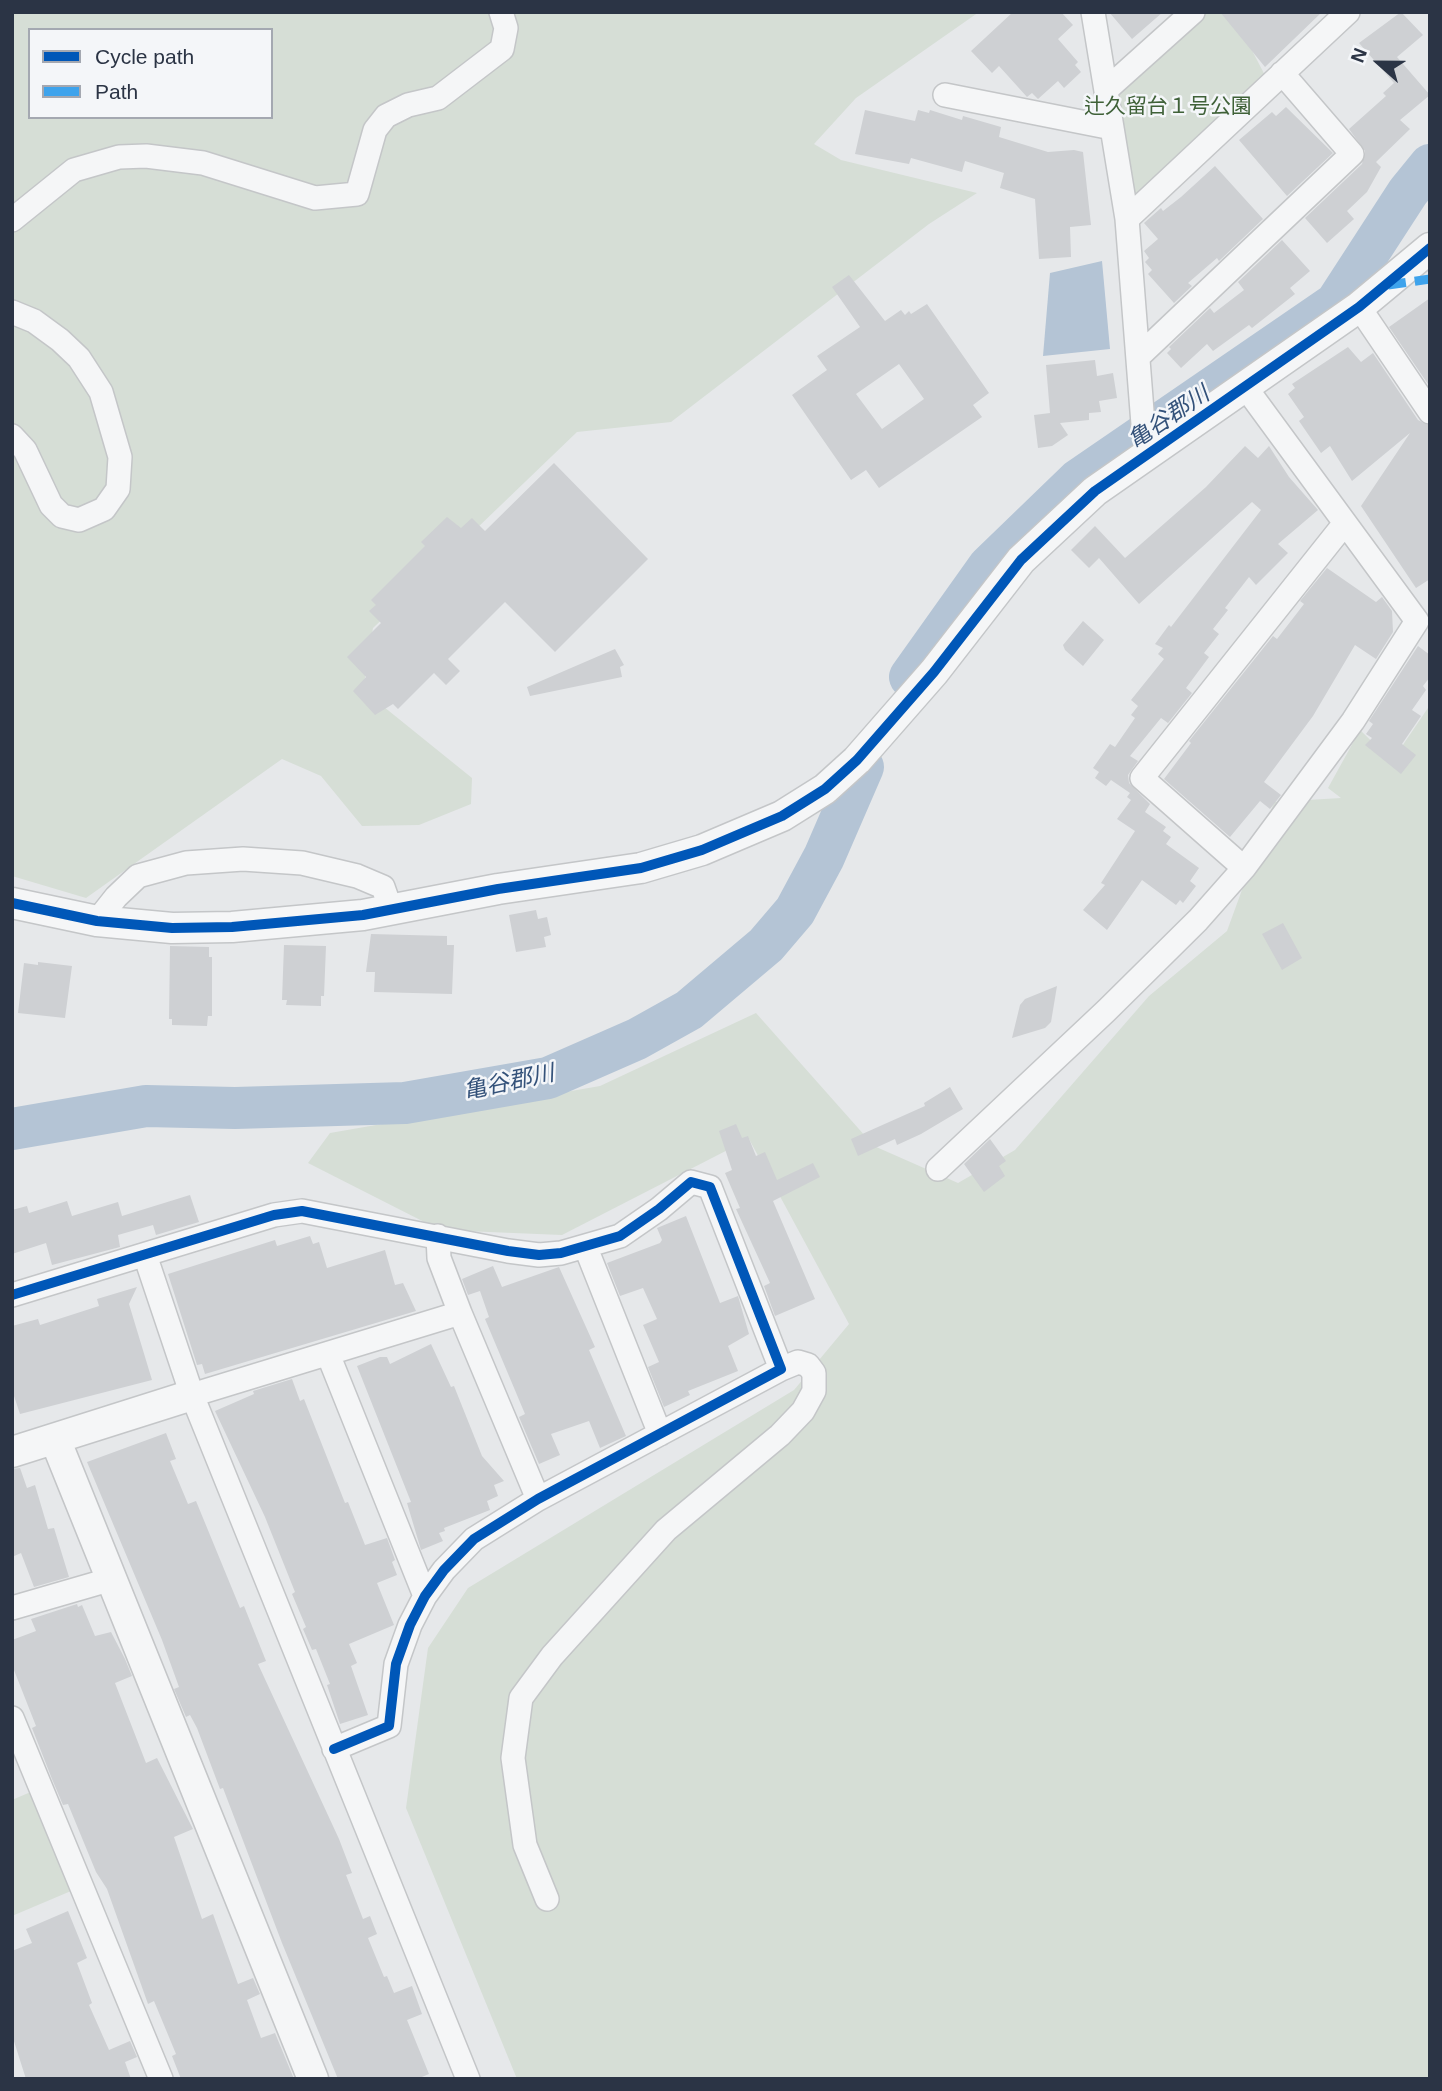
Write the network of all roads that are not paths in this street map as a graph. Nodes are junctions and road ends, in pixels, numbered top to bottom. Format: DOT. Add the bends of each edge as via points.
graph roads {
  1 [pos="501,12"];
  2 [pos="1093,12"];
  3 [pos="1193,12"];
  4 [pos="1348,12"];
  5 [pos="1282,74"];
  6 [pos="1106,90"];
  7 [pos="945,96"];
  8 [pos="1112,128"];
  9 [pos="1127,219"];
  10 [pos="12,220"];
  11 [pos="1430,248"];
  12 [pos="1359,307"];
  13 [pos="12,312"];
  14 [pos="1138,357"];
  15 [pos="1246,388"];
  16 [pos="1430,412"];
  17 [pos="1143,424"];
  18 [pos="12,436"];
  19 [pos="1146,453"];
  20 [pos="1345,523"];
  21 [pos="1423,627"];
  22 [pos="1244,868"];
  23 [pos="12,903"];
  24 [pos="391,910"];
  25 [pos="97,921"];
  26 [pos="938,1169"];
  27 [pos="438,1236"];
  28 [pos="586,1248"];
  29 [pos="145,1255"];
  30 [pos="12,1295"];
  31 [pos="460,1313"];
  32 [pos="328,1354"];
  33 [pos="780,1369"];
  34 [pos="192,1395"];
  35 [pos="660,1434"];
  36 [pos="55,1439"];
  37 [pos="12,1452"];
  38 [pos="538,1499"];
  39 [pos="112,1579"];
  40 [pos="425,1596"];
  41 [pos="12,1608"];
  42 [pos="12,1718"];
  43 [pos="334,1749"];
  44 [pos="547,1899"];
  45 [pos="161,2079"];
  46 [pos="313,2079"];
  47 [pos="468,2079"];
  1 -- 10 [label="street" via="506,27 502,49 438,98 386,116 375,130 357,194 315,198 203,163 119,157 74,170"];
  2 -- 6 [label="street"];
  3 -- 6 [label="street"];
  4 -- 5 [label="street"];
  5 -- 9 [label="street"];
  5 -- 14 [label="street" via="1352,154"];
  6 -- 8 [label="street"];
  7 -- 8 [label="street"];
  8 -- 9 [label="street"];
  9 -- 14 [label="street"];
  11 -- 12 [label="street"];
  12 -- 15 [label="street"];
  12 -- 16 [label="street"];
  13 -- 18 [label="street" via="60,340 79,358 101,392 120,457 118,489 104,509 79,520 62,516 51,505 25,450"];
  14 -- 17 [label="street"];
  15 -- 19 [label="street"];
  15 -- 20 [label="street"];
  17 -- 19 [label="street"];
  19 -- 24 [label="street" via="1095,491 1021,561 934,673 857,760 825,789 782,816 702,850 641,868"];
  20 -- 21 [label="street"];
  20 -- 22 [label="street" via="1142,778"];
  21 -- 22 [label="street"];
  22 -- 26 [label="street" via="1106,1011"];
  23 -- 25 [label="street"];
  24 -- 25 [label="street" via="232,928"];
  24 -- 25 [label="street" via="383,887 357,876 302,863 243,859 186,863 138,876"];
  27 -- 28 [label="street" via="539,1255"];
  27 -- 29 [label="street" via="302,1211 274,1215"];
  27 -- 31 [label="street" via="439,1258"];
  28 -- 33 [label="street" via="638,1225 691,1182 710,1186"];
  28 -- 35 [label="street"];
  29 -- 30 [label="street"];
  29 -- 34 [label="street"];
  31 -- 32 [label="street"];
  31 -- 38 [label="street"];
  32 -- 34 [label="street"];
  32 -- 40 [label="street"];
  33 -- 35 [label="street"];
  33 -- 44 [label="street" via="799,1362 814,1373 814,1391 803,1411 666,1530 552,1656 521,1698 513,1758 525,1845"];
  34 -- 36 [label="street"];
  34 -- 43 [label="street"];
  35 -- 38 [label="street"];
  36 -- 37 [label="street"];
  36 -- 39 [label="street"];
  38 -- 40 [label="street" via="474,1539"];
  39 -- 41 [label="street"];
  39 -- 46 [label="street"];
  40 -- 43 [label="street" via="396,1664 389,1726"];
  42 -- 45 [label="street"];
  43 -- 47 [label="street"];
}
